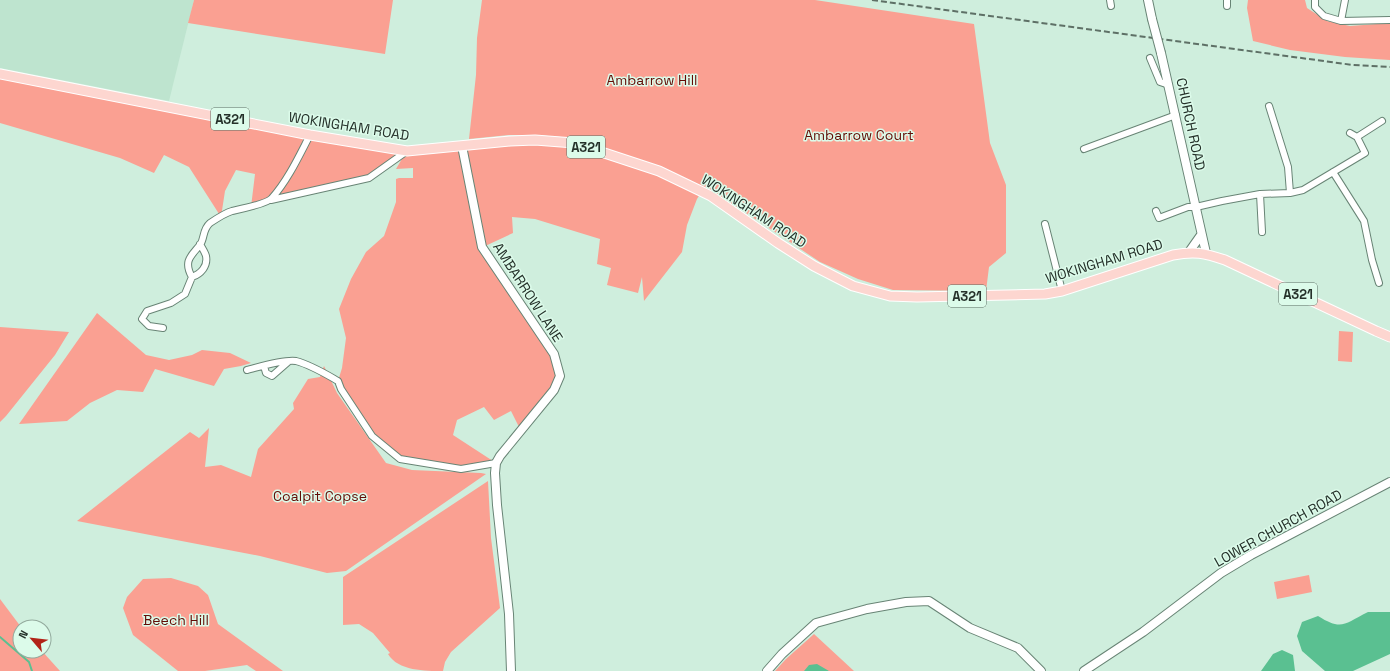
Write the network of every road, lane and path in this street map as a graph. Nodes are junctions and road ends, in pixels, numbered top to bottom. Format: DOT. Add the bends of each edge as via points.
graph roads {
  1 [pos="1148,0"];
  2 [pos="1315,0"];
  3 [pos="1345,0"];
  4 [pos="1390,20"];
  5 [pos="1341,21"];
  6 [pos="1150,58"];
  7 [pos="0,74"];
  8 [pos="1169,85"];
  9 [pos="1269,106"];
  10 [pos="1176,115"];
  11 [pos="1382,122"];
  12 [pos="1350,133"];
  13 [pos="310,135"];
  14 [pos="1357,137"];
  15 [pos="462,146"];
  16 [pos="1084,149"];
  17 [pos="407,151"];
  18 [pos="1333,172"];
  19 [pos="1260,194"];
  20 [pos="1290,194"];
  21 [pos="271,200"];
  22 [pos="1196,207"];
  23 [pos="1156,211"];
  24 [pos="1045,224"];
  25 [pos="1262,232"];
  26 [pos="1201,235"];
  27 [pos="200,244"];
  28 [pos="1189,252"];
  29 [pos="1206,253"];
  30 [pos="192,277"];
  31 [pos="1379,283"];
  32 [pos="1062,291"];
  33 [pos="163,328"];
  34 [pos="1390,337"];
  35 [pos="288,362"];
  36 [pos="264,366"];
  37 [pos="247,370"];
  38 [pos="496,463"];
  39 [pos="1390,482"];
  40 [pos="511,671"];
  41 [pos="767,671"];
  42 [pos="1040,671"];
  43 [pos="1084,671"];
  1 -- 8 [label="street, CHURCH ROAD, bridge"];
  2 -- 5 [label="street" via="1315,7 1324,16"];
  3 -- 5 [label="street"];
  4 -- 5 [label="street"];
  6 -- 8 [label="street" via="1160,82"];
  7 -- 13 [label="main road, WOKINGHAM ROAD / A321"];
  8 -- 10 [label="street, CHURCH ROAD"];
  9 -- 20 [label="street" via="1288,167"];
  10 -- 16 [label="street"];
  10 -- 22 [label="street, CHURCH ROAD"];
  11 -- 14 [label="street"];
  12 -- 14 [label="street"];
  13 -- 17 [label="main road, WOKINGHAM ROAD / A321"];
  13 -- 21 [label="street"];
  14 -- 18 [label="street" via="1365,153"];
  15 -- 17 [label="main road, WOKINGHAM ROAD / A321"];
  15 -- 32 [label="main road, WOKINGHAM ROAD / A321" via="535,140 574,143 659,171 711,196 814,266 853,286 890,296 1016,296"];
  15 -- 38 [label="street, AMBARROW LANE" via="482,248 554,354 560,376 554,390"];
  17 -- 21 [label="street" via="370,178"];
  18 -- 20 [label="street" via="1303,190"];
  18 -- 31 [label="street" via="1364,221"];
  19 -- 20 [label="street"];
  19 -- 22 [label="street"];
  19 -- 25 [label="street"];
  21 -- 27 [label="street" via="230,212 211,223 205,230"];
  22 -- 23 [label="street" via="1188,207 1159,218"];
  22 -- 26 [label="street, CHURCH ROAD"];
  24 -- 32 [label="street"];
  26 -- 28 [label="street"];
  26 -- 29 [label="street, CHURCH ROAD"];
  27 -- 30 [label="street" via="188,261"];
  27 -- 30 [label="street" via="207,257 204,269"];
  28 -- 29 [label="main road, WOKINGHAM ROAD / A321"];
  28 -- 32 [label="main road, WOKINGHAM ROAD / A321"];
  29 -- 34 [label="main road, A321"];
  30 -- 33 [label="street" via="185,294 171,303 147,310 142,319 149,326"];
  35 -- 36 [label="street"];
  35 -- 36 [label="street" via="272,376 266,372"];
  35 -- 38 [label="street" via="294,361 316,369 338,381 340,389 372,436 400,459 461,469"];
  36 -- 37 [label="street"];
  38 -- 40 [label="street" via="498,520 509,614"];
  39 -- 43 [label="street, LOWER CHURCH ROAD" via="1221,573 1143,632"];
  41 -- 42 [label="street" via="816,623 868,609 929,601 970,628 1018,648"];
}
